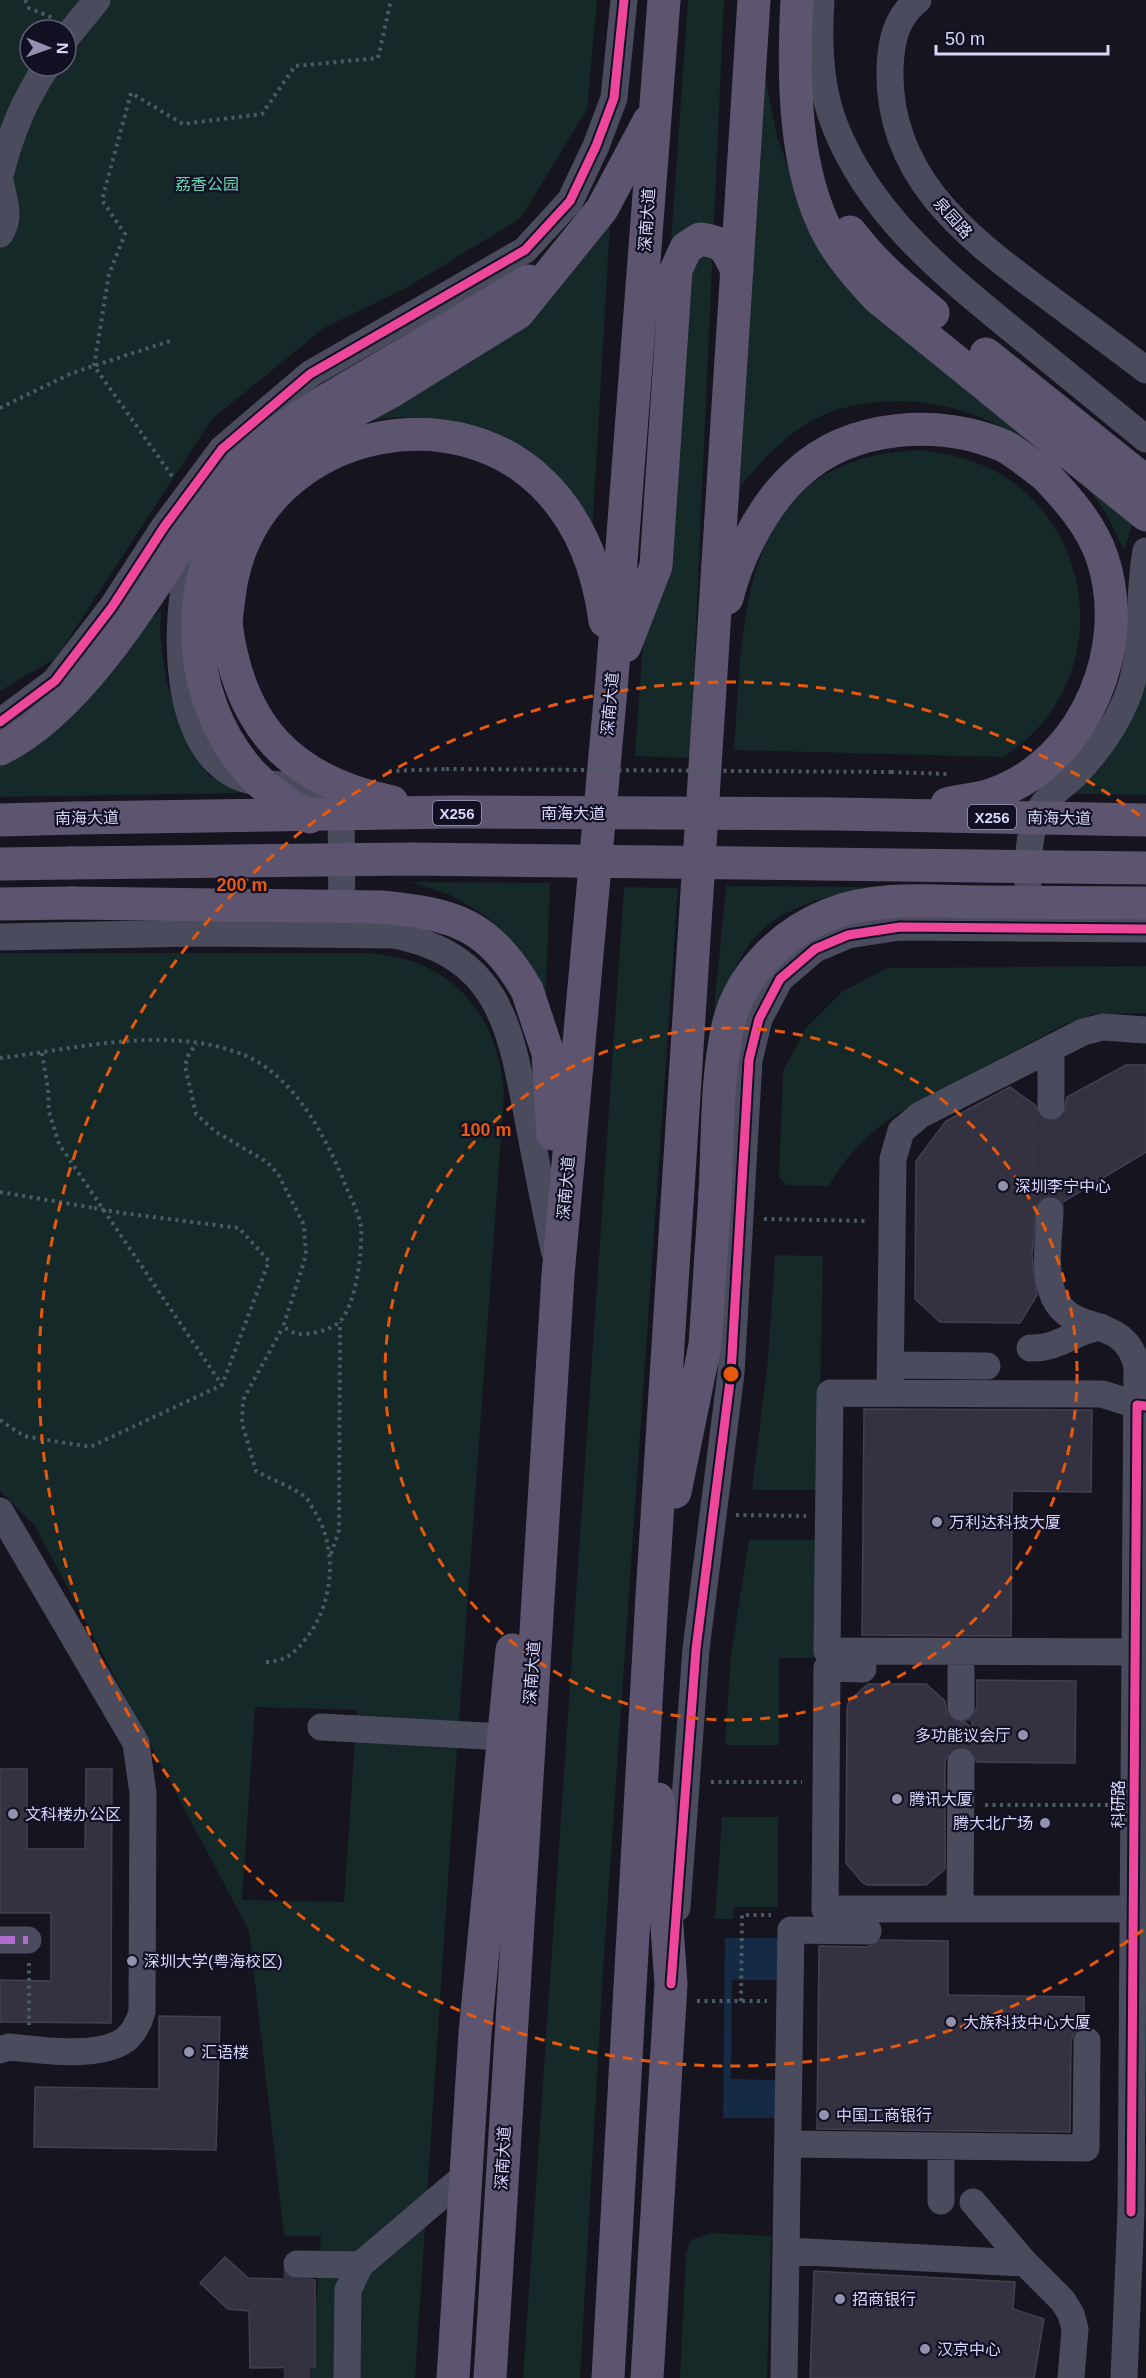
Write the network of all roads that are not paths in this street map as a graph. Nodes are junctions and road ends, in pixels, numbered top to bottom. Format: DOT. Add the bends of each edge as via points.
graph roads {
  1 [pos="97,0"];
  2 [pos="624,0"];
  3 [pos="664,0"];
  4 [pos="754,0"];
  5 [pos="797,0"];
  6 [pos="821,0"];
  7 [pos="918,0"];
  8 [pos="78,23"];
  9 [pos="39,78"];
  10 [pos="656,108"];
  11 [pos="798,123"];
  12 [pos="0,178"];
  13 [pos="0,234"];
  14 [pos="561,262"];
  15 [pos="737,271"];
  16 [pos="1146,370"];
  17 [pos="1146,439"];
  18 [pos="1146,482"];
  19 [pos="1146,515"];
  20 [pos="164,527"];
  21 [pos="1146,551"];
  22 [pos="714,646"];
  23 [pos="612,678"];
  24 [pos="0,722"];
  25 [pos="0,749"];
  26 [pos="453,813"];
  27 [pos="838,814"];
  28 [pos="0,820"];
  29 [pos="1146,820"];
  30 [pos="411,859"];
  31 [pos="0,864"];
  32 [pos="1005,864"];
  33 [pos="1146,868"];
  34 [pos="1146,903"];
  35 [pos="0,904"];
  36 [pos="1028,927"];
  37 [pos="1146,929"];
  38 [pos="342,934"];
  39 [pos="0,937"];
  40 [pos="1146,1030"];
  41 [pos="1051,1048"];
  42 [pos="1051,1106"];
  43 [pos="1050,1210"];
  44 [pos="558,1275"];
  45 [pos="1101,1327"];
  46 [pos="1030,1348"];
  47 [pos="891,1365"];
  48 [pos="987,1366"];
  49 [pos="890,1393"];
  50 [pos="1141,1405"];
  51 [pos="545,1463"];
  52 [pos="4,1528"];
  53 [pos="652,1596"];
  54 [pos="1134,1661"];
  55 [pos="648,1663"];
  56 [pos="961,1669"];
  57 [pos="961,1707"];
  58 [pos="321,1727"];
  59 [pos="503,1737"];
  60 [pos="1140,1747"];
  61 [pos="961,1762"];
  62 [pos="1132,1799"];
  63 [pos="519,1889"];
  64 [pos="960,1908"];
  65 [pos="1132,1909"];
  66 [pos="868,1931"];
  67 [pos="0,1940"];
  68 [pos="28,1940"];
  69 [pos="684,1992"];
  70 [pos="1139,1992"];
  71 [pos="475,2033"];
  72 [pos="1087,2041"];
  73 [pos="0,2050"];
  74 [pos="789,2144"];
  75 [pos="941,2146"];
  76 [pos="466,2175"];
  77 [pos="941,2201"];
  78 [pos="972,2202"];
  79 [pos="787,2251"];
  80 [pos="297,2264"];
  81 [pos="1026,2264"];
  82 [pos="360,2265"];
  83 [pos="490,2367"];
  84 [pos="347,2378"];
  85 [pos="453,2378"];
  86 [pos="608,2378"];
  87 [pos="647,2378"];
  88 [pos="784,2378"];
  89 [pos="1071,2378"];
  90 [pos="1124,2378"];
  1 -- 8 [label="street"];
  2 -- 20 [label="street" via="614,98 570,201 525,250 310,374 222,449"];
  3 -- 10 [label="main road, 深南大道"];
  4 -- 15 [label="main road"];
  5 -- 11 [label="main road" via="794,51"];
  6 -- 17 [label="street" via="822,82 834,125 855,167 891,220 938,269"];
  7 -- 16 [label="street, 泉园路" via="898,24 890,84 896,123 921,180 947,215 976,243"];
  9 -- 12 [label="street" via="25,100"];
  10 -- 14 [label="main road" via="602,209"];
  10 -- 23 [label="main road, 深南大道"];
  11 -- 18 [label="main road" via="837,213 865,252 901,287"];
  11 -- 19 [label="main road" via="809,183 829,236 852,271 878,298"];
  12 -- 13 [label="street" via="8,210"];
  14 -- 25 [label="main road, bridge" via="327,400 245,456 222,480 111,649 53,712"];
  14 -- 30 [label="main road, bridge" via="518,314 277,459 249,486 226,518 199,591 196,630 200,669 228,742 251,773 280,800 314,820"];
  15 -- 22 [label="main road"];
  15 -- 23 [label="main road" via="728,250 717,241 700,239 686,248 676,270 656,566"];
  20 -- 24 [label="street" via="112,607 55,681"];
  20 -- 38 [label="street" via="190,558 178,635 181,678 193,721 207,750 224,769 245,779 314,788 340,801"];
  21 -- 36 [label="street" via="1128,697 1109,736 1042,806 1030,835"];
  22 -- 27 [label="main road, bridge" via="729,588 749,540 777,495 799,471 832,449 880,433 917,428 966,433 1006,447 1045,475 1088,526 1102,556 1112,596 1112,635 1103,674 1086,713 1060,749 1030,774 996,793 944,805"];
  22 -- 53 [label="main road"];
  23 -- 26 [label="main road, bridge" via="603,604 590,554 570,516 542,483 506,457 466,440 423,433 380,436 338,449 301,471 269,501 245,538 230,579 226,623 230,658 241,692 258,723 281,750 309,772 340,788 382,800"];
  23 -- 44 [label="main road, 深南大道"];
  26 -- 27 [label="main road, 南海大道 / X256, bridge"];
  26 -- 28 [label="main road, 南海大道 / X256, bridge"];
  27 -- 29 [label="main road, 南海大道 / X256, bridge"];
  29 -- 32 [label="main road, bridge" via="1131,832 1093,846"];
  30 -- 31 [label="main road, bridge"];
  30 -- 32 [label="main road, bridge"];
  32 -- 33 [label="main road, bridge"];
  34 -- 53 [label="main road, bridge" via="912,901 862,906 828,915 793,934 766,956 742,988 728,1024 722,1069 705,1345"];
  35 -- 44 [label="main road, bridge" via="381,907 426,911 474,929 513,966 539,1020 548,1053"];
  36 -- 37 [label="street"];
  36 -- 69 [label="street" via="900,927 848,935 815,949 780,979 759,1019 749,1060 731,1373 696,1649"];
  38 -- 39 [label="street"];
  38 -- 44 [label="street" via="394,935 424,941 452,955 493,998 510,1032"];
  40 -- 41 [label="street" via="1093,1028"];
  41 -- 42 [label="street"];
  41 -- 47 [label="street" via="908,1123 896,1144"];
  43 -- 45 [label="street, 科研路" via="1049,1269 1053,1295 1072,1317"];
  44 -- 51 [label="main road, 深南大道"];
  45 -- 46 [label="street" via="1082,1331 1050,1348"];
  45 -- 50 [label="street, 科研路" via="1118,1334 1134,1356"];
  47 -- 48 [label="street"];
  47 -- 49 [label="street"];
  49 -- 50 [label="street" via="1102,1394"];
  49 -- 54 [label="street" via="830,1393 827,1651"];
  50 -- 54 [label="street, 科研路"];
  51 -- 59 [label="main road" via="511,1656"];
  51 -- 63 [label="main road, 深南大道"];
  52 -- 73 [label="street" via="135,1743 143,1794 142,2012 126,2040 106,2049"];
  53 -- 55 [label="main road"];
  54 -- 56 [label="street"];
  54 -- 60 [label="street, 科研路"];
  55 -- 69 [label="main road"];
  55 -- 86 [label="main road"];
  56 -- 57 [label="street"];
  56 -- 64 [label="street" via="827,1668 825,1909"];
  58 -- 59 [label="street"];
  59 -- 71 [label="main road"];
  60 -- 62 [label="street, 科研路"];
  61 -- 64 [label="street"];
  62 -- 65 [label="street, 科研路"];
  63 -- 71 [label="main road"];
  63 -- 83 [label="main road, 深南大道"];
  64 -- 65 [label="street"];
  65 -- 70 [label="street, 科研路"];
  66 -- 74 [label="street" via="791,1930"];
  67 -- 68 [label="street"];
  69 -- 87 [label="main road"];
  70 -- 90 [label="street, 科研路"];
  71 -- 76 [label="main road"];
  72 -- 75 [label="street" via="1086,2148"];
  74 -- 75 [label="street"];
  74 -- 79 [label="street"];
  75 -- 77 [label="street"];
  76 -- 82 [label="street"];
  76 -- 83 [label="main road"];
  76 -- 85 [label="main road"];
  78 -- 81 [label="street"];
  79 -- 81 [label="street"];
  79 -- 88 [label="street"];
  80 -- 82 [label="street"];
  81 -- 89 [label="street" via="1071,2314 1075,2329"];
  82 -- 84 [label="street" via="348,2290"];
}
